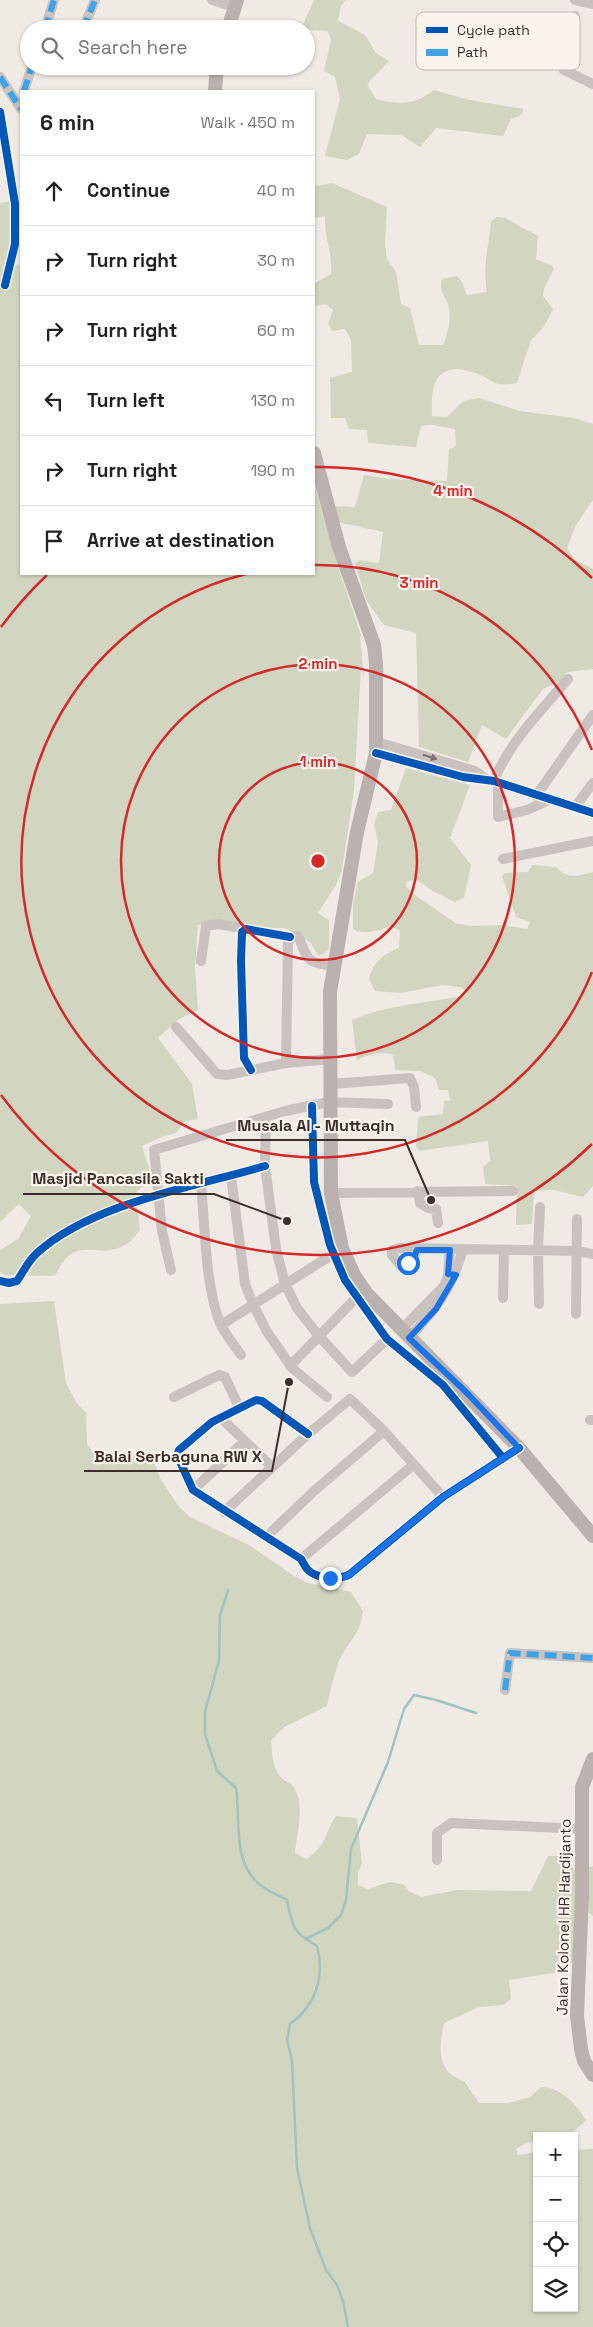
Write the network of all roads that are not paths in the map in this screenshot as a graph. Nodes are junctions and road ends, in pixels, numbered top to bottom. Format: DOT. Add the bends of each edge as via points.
graph roads {
  1 [pos="54,0"];
  2 [pos="95,0"];
  3 [pos="212,0"];
  4 [pos="575,0"];
  5 [pos="235,4"];
  6 [pos="593,4"];
  7 [pos="47,20"];
  8 [pos="89,20"];
  9 [pos="231,20"];
  10 [pos="564,70"];
  11 [pos="29,75"];
  12 [pos="214,75"];
  13 [pos="0,77"];
  14 [pos="593,84"];
  15 [pos="24,90"];
  16 [pos="215,90"];
  17 [pos="20,104"];
  18 [pos="0,112"];
  19 [pos="5,285"];
  20 [pos="315,457"];
  21 [pos="568,679"];
  22 [pos="593,715"];
  23 [pos="376,747"];
  24 [pos="492,781"];
  25 [pos="593,782"];
  26 [pos="536,796"];
  27 [pos="549,800"];
  28 [pos="575,807"];
  29 [pos="593,812"];
  30 [pos="593,841"];
  31 [pos="502,859"];
  32 [pos="246,929"];
  33 [pos="290,937"];
  34 [pos="201,961"];
  35 [pos="333,966"];
  36 [pos="176,1027"];
  37 [pos="330,1059"];
  38 [pos="286,1063"];
  39 [pos="251,1070"];
  40 [pos="331,1084"];
  41 [pos="330,1102"];
  42 [pos="388,1104"];
  43 [pos="312,1106"];
  44 [pos="416,1107"];
  45 [pos="266,1117"];
  46 [pos="330,1126"];
  47 [pos="378,1128"];
  48 [pos="265,1166"];
  49 [pos="231,1176"];
  50 [pos="314,1182"];
  51 [pos="202,1183"];
  52 [pos="330,1187"];
  53 [pos="418,1191"];
  54 [pos="512,1191"];
  55 [pos="159,1196"];
  56 [pos="540,1207"];
  57 [pos="577,1219"];
  58 [pos="438,1223"];
  59 [pos="463,1249"];
  60 [pos="417,1250"];
  61 [pos="450,1250"];
  62 [pos="504,1250"];
  63 [pos="538,1250"];
  64 [pos="578,1250"];
  65 [pos="333,1254"];
  66 [pos="593,1254"];
  67 [pos="171,1270"];
  68 [pos="452,1274"];
  69 [pos="350,1277"];
  70 [pos="0,1281"];
  71 [pos="285,1284"];
  72 [pos="356,1298"];
  73 [pos="503,1298"];
  74 [pos="253,1304"];
  75 [pos="539,1304"];
  76 [pos="576,1314"];
  77 [pos="221,1325"];
  78 [pos="405,1334"];
  79 [pos="318,1336"];
  80 [pos="387,1339"];
  81 [pos="241,1355"];
  82 [pos="290,1366"];
  83 [pos="174,1397"];
  84 [pos="327,1397"];
  85 [pos="240,1407"];
  86 [pos="220,1417"];
  87 [pos="384,1431"];
  88 [pos="308,1434"];
  89 [pos="245,1441"];
  90 [pos="519,1448"];
  91 [pos="503,1458"];
  92 [pos="413,1465"];
  93 [pos="272,1467"];
  94 [pos="192,1490"];
  95 [pos="443,1497"];
  96 [pos="224,1512"];
  97 [pos="593,1536"];
  98 [pos="266,1537"];
  99 [pos="301,1559"];
  100 [pos="593,1658"];
  101 [pos="505,1690"];
  102 [pos="593,1759"];
  103 [pos="582,1829"];
  104 [pos="438,1860"];
  105 [pos="593,2075"];
  1 -- 7 [label="street"];
  2 -- 8 [label="street"];
  3 -- 5 [label="street"];
  4 -- 6 [label="street"];
  5 -- 9 [label="main road"];
  10 -- 14 [label="street"];
  11 -- 15 [label="street"];
  12 -- 16 [label="main road"];
  13 -- 17 [label="street"];
  18 -- 19 [label="street" via="15,204 15,244"];
  20 -- 23 [label="main road" via="339,548 374,645"];
  21 -- 24 [label="street" via="523,733"];
  22 -- 26 [label="street"];
  23 -- 24 [label="street" via="446,767 475,771"];
  23 -- 35 [label="main road"];
  24 -- 26 [label="street"];
  24 -- 27 [label="street" via="498,818"];
  25 -- 28 [label="street"];
  26 -- 27 [label="street"];
  27 -- 28 [label="street"];
  28 -- 29 [label="street"];
  30 -- 31 [label="street"];
  32 -- 33 [label="street"];
  32 -- 34 [label="street" via="220,924 206,926"];
  32 -- 39 [label="street" via="242,932 240,961 244,1058"];
  33 -- 35 [label="street" via="298,936 312,963"];
  33 -- 38 [label="street"];
  35 -- 37 [label="main road"];
  36 -- 39 [label="street" via="217,1074"];
  37 -- 38 [label="street"];
  37 -- 40 [label="main road"];
  38 -- 39 [label="street"];
  40 -- 41 [label="main road"];
  40 -- 44 [label="street" via="410,1078"];
  41 -- 42 [label="street"];
  41 -- 43 [label="street"];
  41 -- 46 [label="main road"];
  43 -- 45 [label="street"];
  43 -- 50 [label="street"];
  45 -- 48 [label="street"];
  45 -- 55 [label="street" via="154,1150"];
  46 -- 47 [label="street"];
  46 -- 52 [label="main road"];
  48 -- 49 [label="street"];
  48 -- 71 [label="street" via="276,1249"];
  49 -- 51 [label="street"];
  49 -- 74 [label="street" via="245,1284"];
  50 -- 52 [label="street"];
  50 -- 65 [label="street"];
  51 -- 55 [label="street"];
  51 -- 77 [label="street" via="212,1292"];
  52 -- 53 [label="street"];
  52 -- 69 [label="main road"];
  53 -- 54 [label="street"];
  53 -- 58 [label="street" via="420,1203 436,1209"];
  55 -- 67 [label="street" via="162,1231"];
  55 -- 70 [label="street" via="82,1223 38,1252 17,1281"];
  56 -- 63 [label="street"];
  57 -- 64 [label="street"];
  59 -- 61 [label="street"];
  59 -- 62 [label="street"];
  59 -- 68 [label="street"];
  60 -- 61 [label="street"];
  61 -- 68 [label="street"];
  62 -- 63 [label="street"];
  62 -- 73 [label="street"];
  63 -- 64 [label="street"];
  63 -- 75 [label="street"];
  64 -- 66 [label="street"];
  64 -- 76 [label="street"];
  65 -- 69 [label="street"];
  65 -- 71 [label="street"];
  68 -- 78 [label="street" via="436,1309"];
  69 -- 72 [label="street"];
  69 -- 78 [label="main road"];
  71 -- 74 [label="street"];
  71 -- 79 [label="street" via="297,1308"];
  72 -- 79 [label="street"];
  72 -- 80 [label="street"];
  74 -- 77 [label="street"];
  74 -- 82 [label="street"];
  77 -- 81 [label="street"];
  78 -- 90 [label="main road"];
  79 -- 80 [label="street" via="352,1372"];
  79 -- 82 [label="street"];
  80 -- 91 [label="street" via="442,1385"];
  82 -- 84 [label="street"];
  83 -- 85 [label="street" via="219,1375 225,1377"];
  85 -- 86 [label="street"];
  85 -- 88 [label="street" via="256,1400 262,1401"];
  86 -- 89 [label="street"];
  86 -- 94 [label="street" via="177,1452 179,1464"];
  87 -- 88 [label="street" via="350,1399"];
  87 -- 92 [label="street"];
  87 -- 98 [label="street"];
  88 -- 93 [label="street"];
  89 -- 93 [label="street"];
  89 -- 94 [label="street"];
  90 -- 91 [label="street"];
  90 -- 97 [label="main road"];
  91 -- 95 [label="street"];
  92 -- 95 [label="street"];
  92 -- 99 [label="street"];
  93 -- 96 [label="street"];
  94 -- 96 [label="street"];
  95 -- 99 [label="street" via="347,1576 330,1578 309,1571"];
  96 -- 98 [label="street"];
  98 -- 99 [label="street"];
  100 -- 101 [label="street" via="510,1653"];
  102 -- 103 [label="main road, Jalan Kolonel HR Hardijanto" via="582,1788"];
  103 -- 104 [label="street" via="451,1823 437,1833"];
  103 -- 105 [label="main road, Jalan Kolonel HR Hardijanto" via="578,2016 584,2061"];
}
